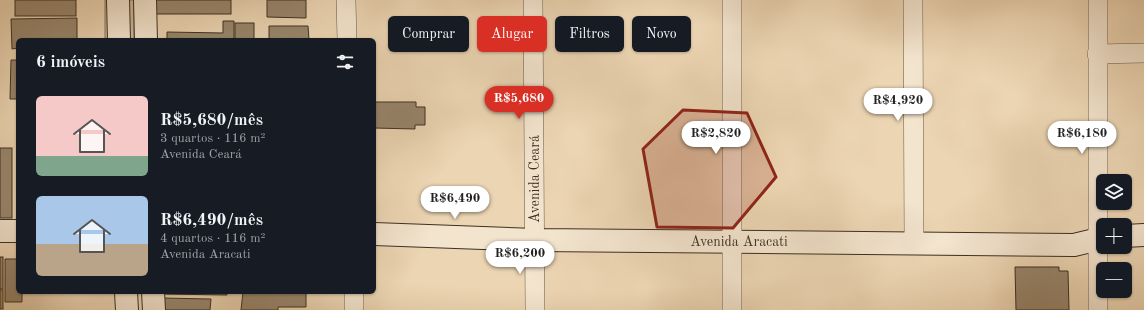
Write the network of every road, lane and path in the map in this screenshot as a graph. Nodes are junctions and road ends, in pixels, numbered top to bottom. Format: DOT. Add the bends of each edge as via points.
graph roads {
  1 [pos="118,0"];
  2 [pos="145,0"];
  3 [pos="346,0"];
  4 [pos="533,0"];
  5 [pos="732,0"];
  6 [pos="913,0"];
  7 [pos="1098,0"];
  8 [pos="119,38"];
  9 [pos="146,38"];
  10 [pos="347,38"];
  11 [pos="1098,54"];
  12 [pos="1144,54"];
  13 [pos="1100,218"];
  14 [pos="0,231"];
  15 [pos="16,231"];
  16 [pos="376,234"];
  17 [pos="1144,235"];
  18 [pos="1132,236"];
  19 [pos="1096,239"];
  20 [pos="535,240"];
  21 [pos="732,243"];
  22 [pos="914,243"];
  23 [pos="1100,254"];
  24 [pos="126,294"];
  25 [pos="153,294"];
  26 [pos="354,294"];
  27 [pos="127,310"];
  28 [pos="154,310"];
  29 [pos="354,310"];
  30 [pos="535,310"];
  31 [pos="732,310"];
  32 [pos="1098,310"];
  1 -- 8 [label="street"];
  2 -- 9 [label="street"];
  3 -- 10 [label="street"];
  4 -- 20 [label="street, Avenida Ceará"];
  5 -- 21 [label="street"];
  6 -- 22 [label="street"];
  7 -- 11 [label="street"];
  11 -- 12 [label="street"];
  11 -- 13 [label="street"];
  14 -- 15 [label="street"];
  16 -- 20 [label="street, Avenida Aracati"];
  17 -- 18 [label="street"];
  19 -- 22 [label="street, Avenida Aracati" via="1074,245"];
  20 -- 21 [label="street, Avenida Aracati"];
  20 -- 30 [label="street, Avenida Ceará"];
  21 -- 22 [label="street, Avenida Aracati"];
  21 -- 31 [label="street"];
  23 -- 32 [label="street"];
  24 -- 27 [label="street"];
  25 -- 28 [label="street"];
  26 -- 29 [label="street"];
}
